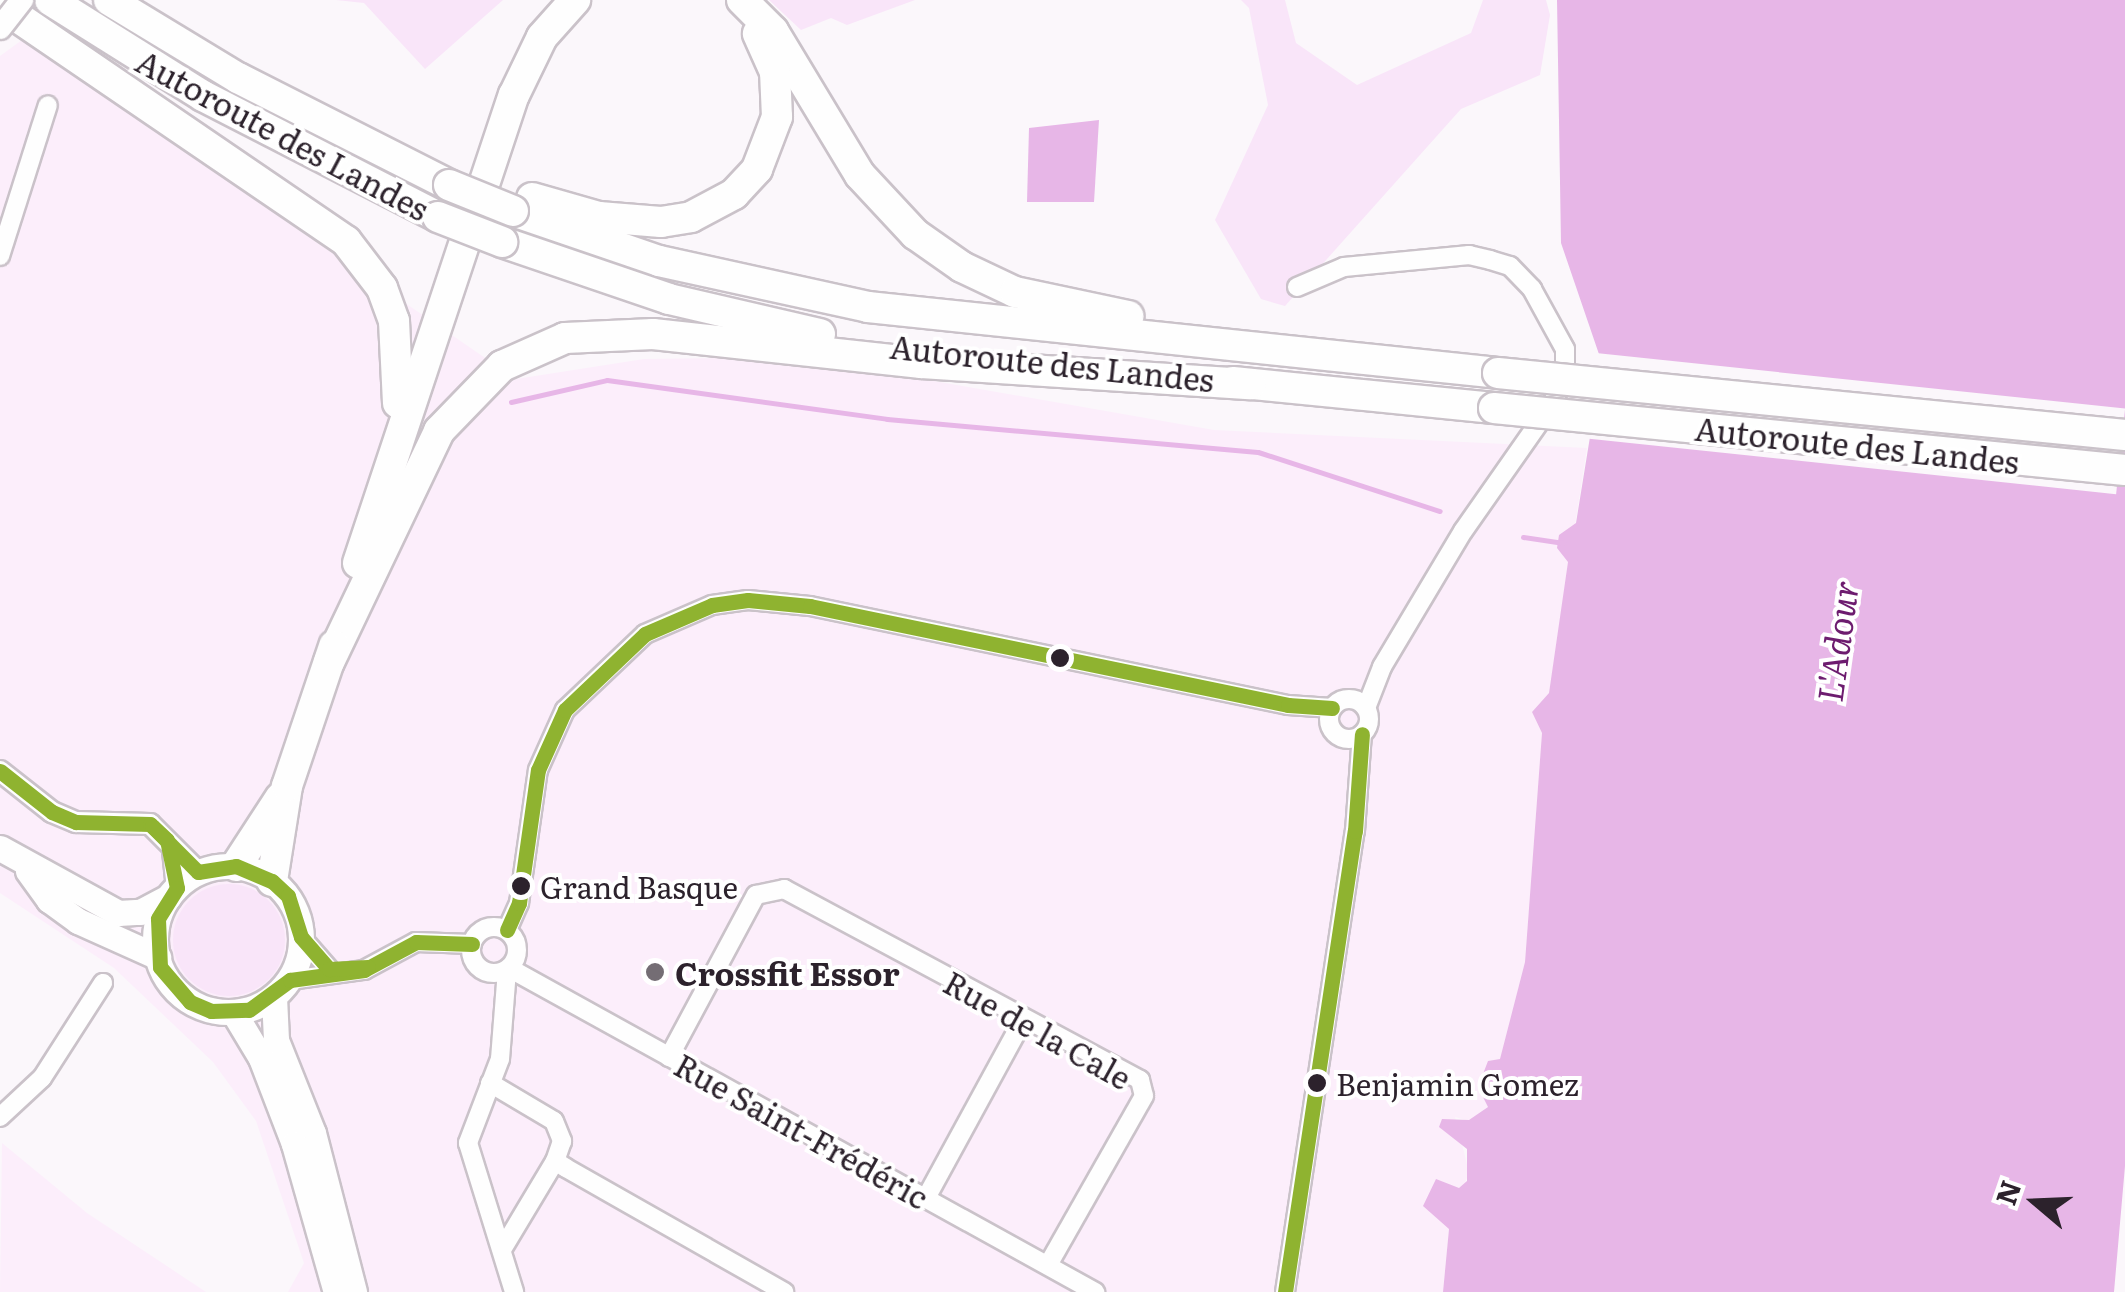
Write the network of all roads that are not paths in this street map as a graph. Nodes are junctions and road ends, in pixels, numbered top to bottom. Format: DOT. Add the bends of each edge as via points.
graph roads {
  1 [pos="22,0"];
  2 [pos="50,0"];
  3 [pos="110,0"];
  4 [pos="574,0"];
  5 [pos="732,0"];
  6 [pos="742,0"];
  7 [pos="0,4"];
  8 [pos="0,28"];
  9 [pos="48,105"];
  10 [pos="516,203"];
  11 [pos="0,256"];
  12 [pos="1297,287"];
  13 [pos="1430,367"];
  14 [pos="1250,384"];
  15 [pos="2125,434"];
  16 [pos="2125,470"];
  17 [pos="385,476"];
  18 [pos="329,662"];
  19 [pos="1358,703"];
  20 [pos="1330,715"];
  21 [pos="1362,734"];
  22 [pos="1340,738"];
  23 [pos="0,771"];
  24 [pos="1360,779"];
  25 [pos="288,786"];
  26 [pos="0,848"];
  27 [pos="236,866"];
  28 [pos="25,867"];
  29 [pos="272,881"];
  30 [pos="181,886"];
  31 [pos="507,930"];
  32 [pos="302,937"];
  33 [pos="472,944"];
  34 [pos="158,957"];
  35 [pos="329,969"];
  36 [pos="502,970"];
  37 [pos="103,983"];
  38 [pos="282,988"];
  39 [pos="234,1013"];
  40 [pos="1022,1020"];
  41 [pos="669,1058"];
  42 [pos="490,1082"];
  43 [pos="0,1116"];
  44 [pos="556,1161"];
  45 [pos="926,1198"];
  46 [pos="503,1248"];
  47 [pos="1048,1265"];
  48 [pos="336,1292"];
  49 [pos="354,1292"];
  50 [pos="514,1292"];
  51 [pos="784,1292"];
  52 [pos="1095,1292"];
  53 [pos="1285,1292"];
  1 -- 8 [label="main road, bridge"];
  2 -- 14 [label="highway, Autoroute des Landes, bridge" via="203,96 438,217 669,299 792,329 928,351"];
  3 -- 10 [label="highway, Autoroute des Landes, bridge" via="328,123"];
  4 -- 17 [label="highway" via="542,38 514,96"];
  5 -- 10 [label="highway" via="764,43 778,102 765,155 734,194 691,217 643,222"];
  6 -- 13 [label="highway" via="774,31 875,194 962,268 1077,309 1380,345"];
  7 -- 17 [label="highway" via="298,202 361,257 382,288 399,342 401,384"];
  9 -- 11 [label="street"];
  10 -- 13 [label="highway, Autoroute des Landes" via="659,261 868,307"];
  12 -- 19 [label="street" via="1344,267 1470,256 1510,266 1532,289 1565,349 1564,376 1531,438"];
  13 -- 15 [label="highway, Autoroute des Landes, bridge"];
  14 -- 16 [label="highway, Autoroute des Landes, bridge"];
  14 -- 18 [label="highway" via="922,363 654,334 564,338 502,366 440,431"];
  17 -- 18 [label="highway"];
  18 -- 25 [label="highway"];
  19 -- 20 [label="street"];
  19 -- 21 [label="street"];
  20 -- 22 [label="street"];
  20 -- 31 [label="street" via="810,606 748,600 712,605 645,634 565,710 538,770 519,903"];
  21 -- 22 [label="street"];
  21 -- 24 [label="street"];
  22 -- 24 [label="street"];
  23 -- 30 [label="street" via="52,812 76,822 150,824 173,852"];
  24 -- 53 [label="street"];
  25 -- 27 [label="highway"];
  25 -- 29 [label="highway"];
  26 -- 28 [label="main road"];
  27 -- 29 [label="main road"];
  27 -- 30 [label="main road"];
  28 -- 30 [label="main road" via="118,913 140,912"];
  28 -- 34 [label="main road" via="49,900 78,921"];
  29 -- 32 [label="main road" via="292,906"];
  30 -- 34 [label="main road" via="158,920"];
  31 -- 33 [label="street" via="486,928"];
  31 -- 36 [label="street" via="518,953"];
  32 -- 35 [label="street"];
  32 -- 38 [label="main road"];
  33 -- 35 [label="street" via="416,942 364,970"];
  33 -- 36 [label="street" via="476,965"];
  34 -- 39 [label="main road" via="172,987 190,1002"];
  35 -- 38 [label="street"];
  36 -- 41 [label="street, Rue Saint-Frédéric"];
  36 -- 42 [label="street" via="508,1009"];
  37 -- 43 [label="street" via="42,1078"];
  38 -- 39 [label="main road"];
  38 -- 49 [label="main road" via="276,1040 314,1133"];
  39 -- 48 [label="main road" via="261,1058 294,1144"];
  40 -- 41 [label="street, Rue de la Cale" via="784,888 756,895"];
  40 -- 45 [label="street"];
  40 -- 47 [label="street, Rue de la Cale" via="1140,1080 1144,1096"];
  41 -- 45 [label="street, Rue Saint-Frédéric"];
  42 -- 44 [label="street" via="554,1121 562,1142"];
  42 -- 46 [label="street" via="475,1114 469,1160"];
  44 -- 46 [label="street"];
  44 -- 51 [label="street"];
  45 -- 47 [label="street, Rue Saint-Frédéric"];
  46 -- 50 [label="street"];
  47 -- 52 [label="street, Rue Saint-Frédéric"];
}
